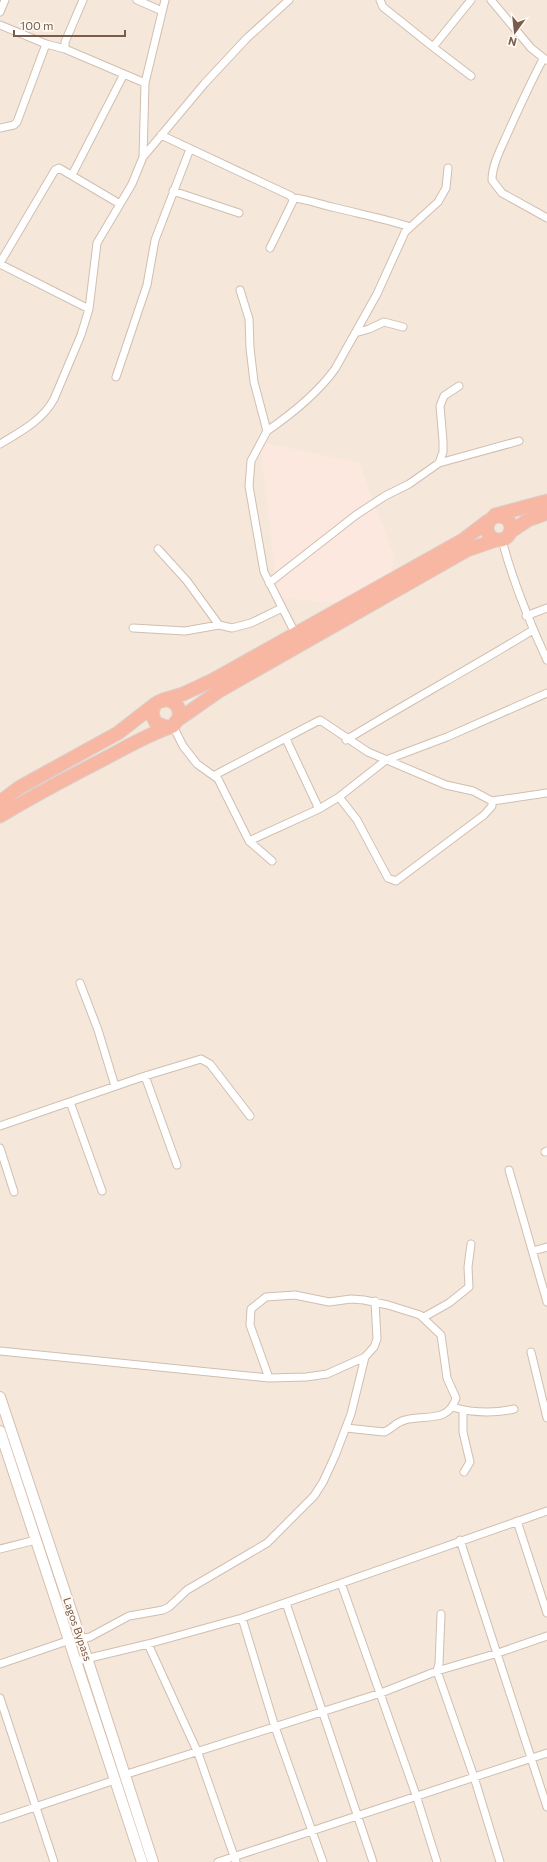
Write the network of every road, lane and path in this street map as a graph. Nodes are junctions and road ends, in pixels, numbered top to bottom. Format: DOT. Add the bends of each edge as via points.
graph roads {
  1 [pos="5,0"];
  2 [pos="83,0"];
  3 [pos="137,0"];
  4 [pos="165,0"];
  5 [pos="289,0"];
  6 [pos="380,0"];
  7 [pos="471,0"];
  8 [pos="491,0"];
  9 [pos="162,11"];
  10 [pos="0,12"];
  11 [pos="0,25"];
  12 [pos="46,44"];
  13 [pos="433,47"];
  14 [pos="65,49"];
  15 [pos="545,60"];
  16 [pos="124,74"];
  17 [pos="471,76"];
  18 [pos="146,83"];
  19 [pos="0,128"];
  20 [pos="161,135"];
  21 [pos="190,149"];
  22 [pos="143,157"];
  23 [pos="448,168"];
  24 [pos="72,175"];
  25 [pos="173,191"];
  26 [pos="294,198"];
  27 [pos="120,204"];
  28 [pos="239,213"];
  29 [pos="547,218"];
  30 [pos="410,226"];
  31 [pos="270,248"];
  32 [pos="0,264"];
  33 [pos="240,290"];
  34 [pos="89,310"];
  35 [pos="403,327"];
  36 [pos="355,333"];
  37 [pos="116,377"];
  38 [pos="459,386"];
  39 [pos="267,431"];
  40 [pos="519,441"];
  41 [pos="0,444"];
  42 [pos="439,463"];
  43 [pos="547,501"];
  44 [pos="547,513"];
  45 [pos="492,518"];
  46 [pos="503,537"];
  47 [pos="158,549"];
  48 [pos="269,583"];
  49 [pos="282,608"];
  50 [pos="547,608"];
  51 [pos="526,616"];
  52 [pos="219,625"];
  53 [pos="133,628"];
  54 [pos="533,630"];
  55 [pos="295,633"];
  56 [pos="547,660"];
  57 [pos="547,693"];
  58 [pos="159,702"];
  59 [pos="173,724"];
  60 [pos="286,739"];
  61 [pos="346,740"];
  62 [pos="386,760"];
  63 [pos="215,775"];
  64 [pos="20,787"];
  65 [pos="547,793"];
  66 [pos="0,795"];
  67 [pos="32,797"];
  68 [pos="339,797"];
  69 [pos="492,801"];
  70 [pos="0,802"];
  71 [pos="319,809"];
  72 [pos="0,816"];
  73 [pos="0,827"];
  74 [pos="249,841"];
  75 [pos="272,861"];
  76 [pos="80,983"];
  77 [pos="145,1076"];
  78 [pos="115,1086"];
  79 [pos="70,1102"];
  80 [pos="250,1116"];
  81 [pos="0,1126"];
  82 [pos="0,1148"];
  83 [pos="176,1166"];
  84 [pos="509,1170"];
  85 [pos="102,1191"];
  86 [pos="14,1192"];
  87 [pos="471,1244"];
  88 [pos="547,1247"];
  89 [pos="533,1251"];
  90 [pos="374,1301"];
  91 [pos="547,1302"];
  92 [pos="424,1318"];
  93 [pos="0,1351"];
  94 [pos="531,1352"];
  95 [pos="365,1357"];
  96 [pos="269,1378"];
  97 [pos="0,1397"];
  98 [pos="452,1407"];
  99 [pos="514,1409"];
  100 [pos="463,1410"];
  101 [pos="547,1418"];
  102 [pos="346,1428"];
  103 [pos="0,1432"];
  104 [pos="464,1472"];
  105 [pos="547,1511"];
  106 [pos="517,1522"];
  107 [pos="36,1540"];
  108 [pos="460,1540"];
  109 [pos="0,1549"];
  110 [pos="341,1583"];
  111 [pos="286,1603"];
  112 [pos="547,1613"];
  113 [pos="441,1614"];
  114 [pos="242,1618"];
  115 [pos="547,1636"];
  116 [pos="75,1640"];
  117 [pos="148,1644"];
  118 [pos="498,1654"];
  119 [pos="87,1658"];
  120 [pos="77,1661"];
  121 [pos="0,1664"];
  122 [pos="437,1671"];
  123 [pos="380,1693"];
  124 [pos="0,1698"];
  125 [pos="322,1711"];
  126 [pos="275,1727"];
  127 [pos="198,1753"];
  128 [pos="547,1753"];
  129 [pos="532,1758"];
  130 [pos="124,1775"];
  131 [pos="474,1777"];
  132 [pos="115,1780"];
  133 [pos="416,1795"];
  134 [pos="547,1807"];
  135 [pos="36,1808"];
  136 [pos="357,1816"];
  137 [pos="0,1819"];
  138 [pos="313,1832"];
  139 [pos="236,1859"];
  140 [pos="54,1862"];
  141 [pos="142,1862"];
  142 [pos="153,1862"];
  143 [pos="218,1862"];
  144 [pos="323,1862"];
  145 [pos="373,1862"];
  146 [pos="437,1862"];
  147 [pos="500,1862"];
  1 -- 10 [label="street"];
  2 -- 14 [label="street" via="65,42"];
  3 -- 9 [label="street"];
  4 -- 9 [label="street"];
  5 -- 20 [label="street" via="247,38"];
  6 -- 13 [label="street" via="383,7"];
  7 -- 13 [label="street"];
  8 -- 15 [label="street" via="531,48"];
  9 -- 18 [label="street"];
  11 -- 12 [label="street"];
  12 -- 14 [label="street"];
  12 -- 19 [label="street" via="17,122"];
  13 -- 17 [label="street"];
  14 -- 16 [label="street"];
  15 -- 29 [label="street" via="521,103 501,147 492,180 502,193"];
  16 -- 18 [label="street"];
  16 -- 24 [label="street"];
  18 -- 22 [label="street"];
  20 -- 21 [label="street"];
  20 -- 22 [label="street"];
  21 -- 25 [label="street"];
  21 -- 26 [label="street"];
  22 -- 27 [label="street"];
  23 -- 30 [label="street" via="446,188 438,202 418,222"];
  24 -- 27 [label="street"];
  24 -- 32 [label="street" via="59,168 55,170"];
  25 -- 28 [label="street"];
  25 -- 37 [label="street" via="155,240 147,285"];
  26 -- 30 [label="street" via="386,218"];
  26 -- 31 [label="street"];
  27 -- 34 [label="street" via="95,251"];
  30 -- 36 [label="street"];
  32 -- 34 [label="street"];
  33 -- 39 [label="street" via="249,319 254,382"];
  34 -- 41 [label="street" via="81,335 49,408 39,418"];
  35 -- 36 [label="street" via="384,322"];
  36 -- 39 [label="street" via="327,380 297,409"];
  38 -- 42 [label="street" via="444,396 440,406 443,452"];
  39 -- 48 [label="street" via="251,460 248,486 260,559"];
  40 -- 42 [label="street"];
  42 -- 48 [label="street" via="356,515"];
  43 -- 45 [label="highway"];
  44 -- 46 [label="highway" via="528,520"];
  45 -- 46 [label="highway" via="486,525 490,537"];
  45 -- 46 [label="highway" via="505,517 509,520"];
  45 -- 55 [label="highway" via="456,544"];
  46 -- 51 [label="street" via="508,565"];
  46 -- 59 [label="highway" via="467,550 219,691"];
  47 -- 52 [label="street" via="187,581"];
  48 -- 49 [label="street"];
  49 -- 52 [label="street" via="251,623 232,628"];
  49 -- 55 [label="street"];
  50 -- 51 [label="street"];
  51 -- 54 [label="street"];
  52 -- 53 [label="street" via="185,631"];
  54 -- 56 [label="street"];
  54 -- 61 [label="street"];
  55 -- 58 [label="highway" via="198,688"];
  57 -- 62 [label="street" via="447,737"];
  58 -- 59 [label="highway" via="168,700 176,703 180,712"];
  58 -- 59 [label="highway" via="152,715 154,719 160,726"];
  58 -- 64 [label="highway" via="118,733"];
  59 -- 63 [label="street" via="183,746 197,764"];
  59 -- 67 [label="highway"];
  60 -- 61 [label="street" via="320,720"];
  60 -- 63 [label="street"];
  60 -- 71 [label="street"];
  61 -- 62 [label="street"];
  62 -- 68 [label="street"];
  62 -- 69 [label="street" via="446,785 473,791"];
  63 -- 74 [label="street" via="222,784"];
  64 -- 66 [label="highway"];
  64 -- 70 [label="highway"];
  65 -- 69 [label="street"];
  67 -- 72 [label="highway"];
  67 -- 73 [label="highway"];
  68 -- 69 [label="street" via="356,820 388,878 396,881 484,815 492,806"];
  68 -- 71 [label="street"];
  71 -- 74 [label="street"];
  74 -- 75 [label="street"];
  76 -- 78 [label="street"];
  77 -- 78 [label="street"];
  77 -- 80 [label="street" via="201,1059 210,1064"];
  77 -- 83 [label="street"];
  78 -- 79 [label="street"];
  79 -- 81 [label="street"];
  79 -- 85 [label="street"];
  82 -- 86 [label="street"];
  84 -- 89 [label="street"];
  87 -- 92 [label="street" via="469,1287"];
  88 -- 89 [label="street"];
  89 -- 91 [label="street"];
  90 -- 92 [label="street"];
  90 -- 95 [label="street" via="377,1339 374,1348"];
  90 -- 96 [label="street" via="357,1299 330,1302 295,1295 266,1297 259,1300 251,1309 249,1319"];
  92 -- 98 [label="street" via="441,1335 447,1378 456,1398"];
  93 -- 96 [label="street"];
  94 -- 101 [label="street"];
  95 -- 96 [label="street" via="327,1374"];
  95 -- 102 [label="street"];
  97 -- 116 [label="main road, Lagos Bypass"];
  98 -- 100 [label="street"];
  98 -- 102 [label="street" via="437,1417 397,1422 384,1432"];
  99 -- 100 [label="street" via="486,1413"];
  100 -- 104 [label="street" via="463,1432 470,1462"];
  102 -- 116 [label="street" via="318,1491 267,1543 187,1590 169,1607 129,1616 90,1637"];
  103 -- 107 [label="main road, Lagos Bypass"];
  105 -- 106 [label="street"];
  106 -- 108 [label="street"];
  106 -- 112 [label="street"];
  107 -- 109 [label="street"];
  107 -- 116 [label="main road, Lagos Bypass"];
  108 -- 110 [label="street"];
  108 -- 118 [label="street"];
  110 -- 111 [label="street"];
  110 -- 123 [label="street"];
  111 -- 114 [label="street"];
  111 -- 125 [label="street"];
  113 -- 122 [label="street"];
  114 -- 117 [label="street"];
  114 -- 126 [label="street"];
  115 -- 118 [label="street"];
  116 -- 119 [label="main road, Lagos Bypass"];
  116 -- 120 [label="main road, Lagos Bypass"];
  116 -- 121 [label="street"];
  117 -- 119 [label="street"];
  117 -- 127 [label="street"];
  118 -- 122 [label="street"];
  118 -- 129 [label="street"];
  119 -- 120 [label="street"];
  119 -- 130 [label="main road, Lagos Bypass"];
  120 -- 132 [label="main road, Lagos Bypass"];
  122 -- 123 [label="street"];
  122 -- 131 [label="street"];
  123 -- 125 [label="street"];
  123 -- 133 [label="street"];
  124 -- 135 [label="street"];
  125 -- 126 [label="street"];
  125 -- 136 [label="street"];
  126 -- 127 [label="street"];
  126 -- 138 [label="street"];
  127 -- 130 [label="street"];
  127 -- 139 [label="street"];
  128 -- 129 [label="street"];
  129 -- 131 [label="street"];
  129 -- 134 [label="street"];
  130 -- 142 [label="main road, Lagos Bypass"];
  131 -- 133 [label="street"];
  131 -- 147 [label="street"];
  132 -- 135 [label="street"];
  132 -- 141 [label="main road, Lagos Bypass"];
  133 -- 136 [label="street"];
  133 -- 146 [label="street"];
  135 -- 137 [label="street"];
  135 -- 140 [label="street"];
  136 -- 138 [label="street"];
  136 -- 145 [label="street"];
  138 -- 139 [label="street"];
  138 -- 144 [label="street"];
  139 -- 143 [label="street"];
}
